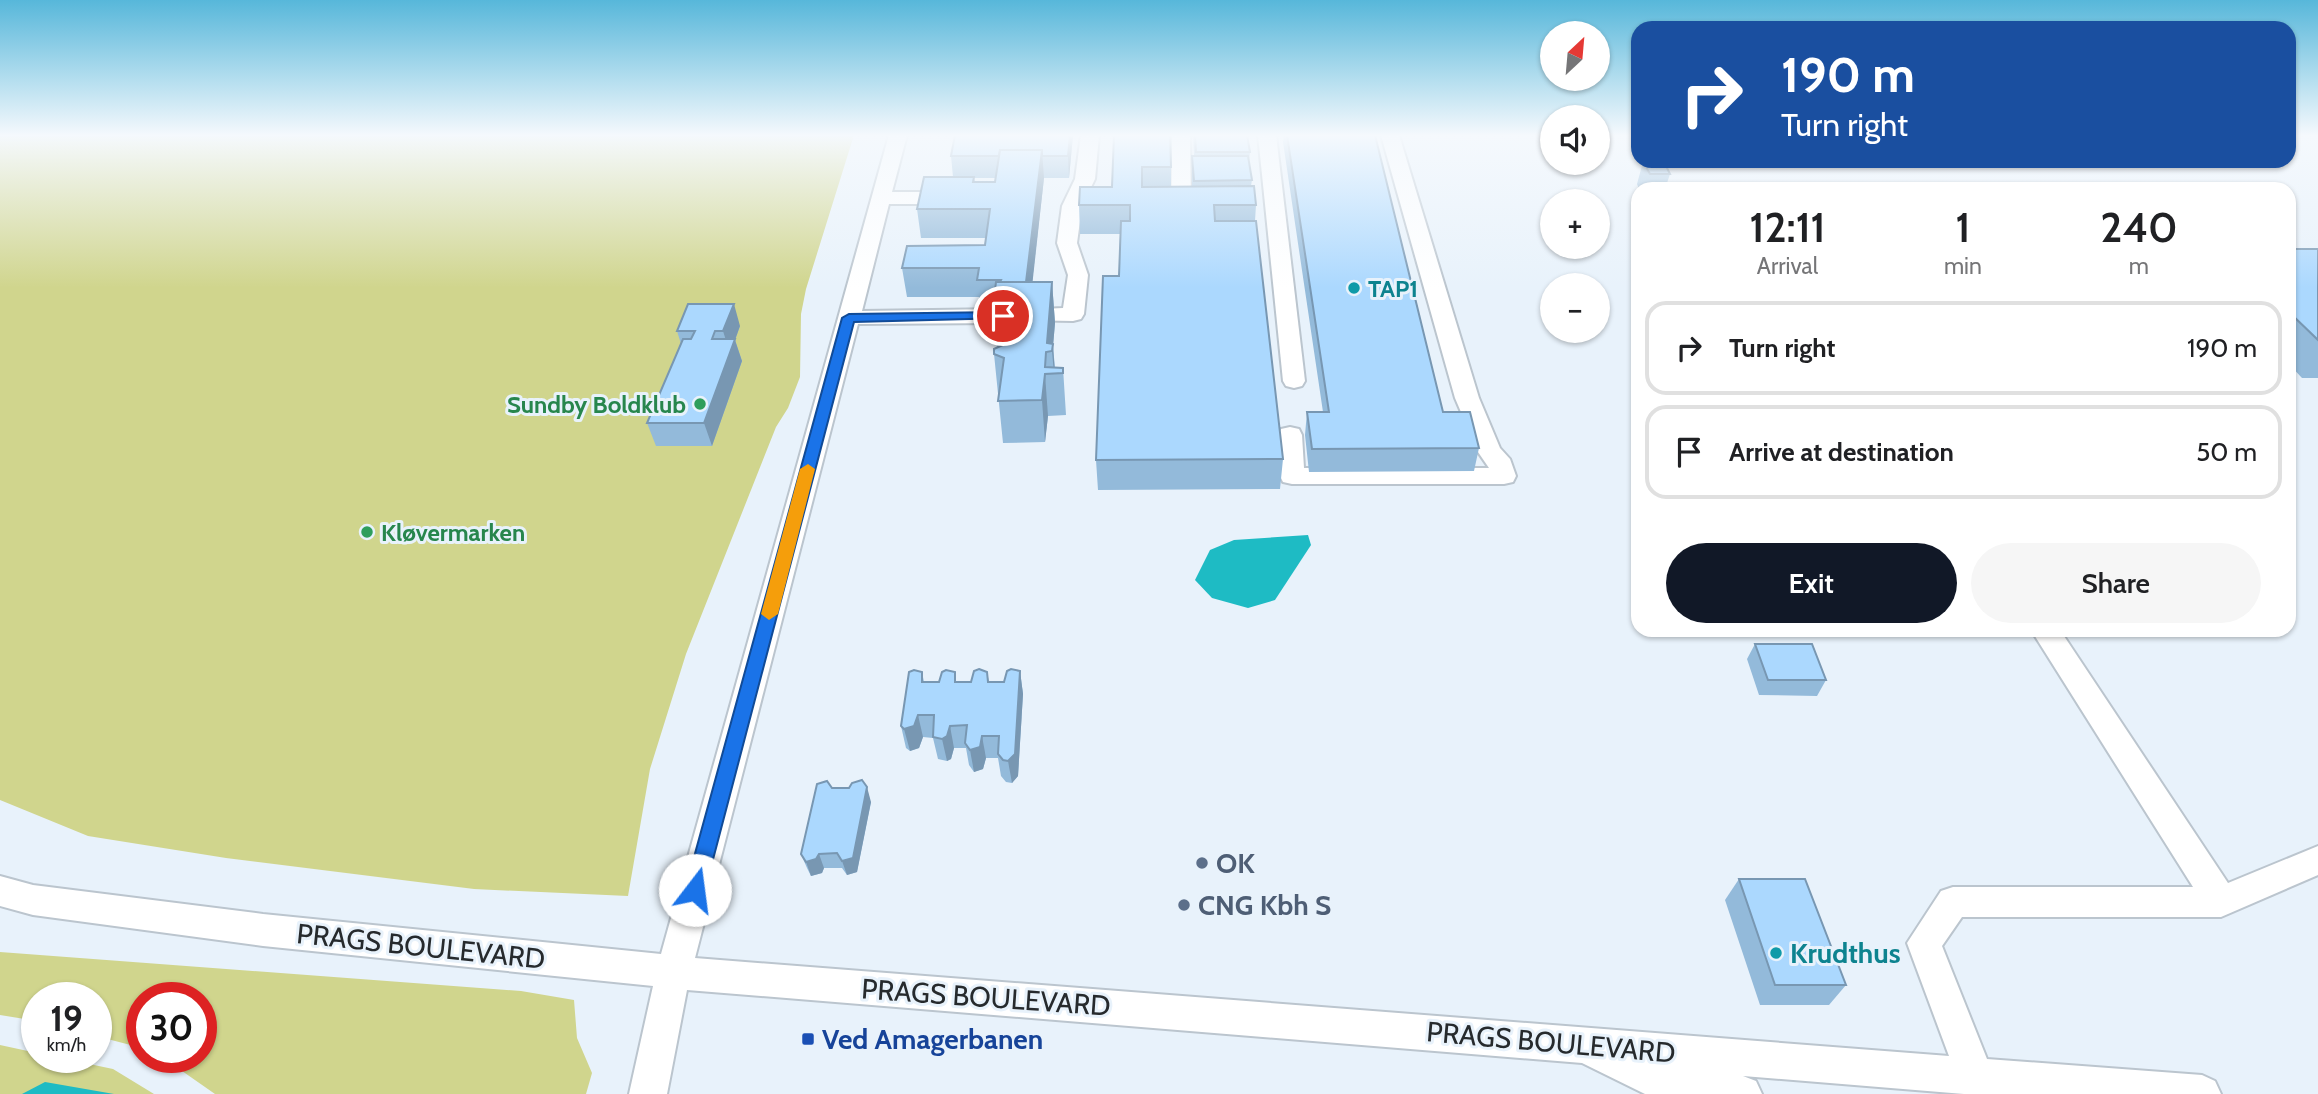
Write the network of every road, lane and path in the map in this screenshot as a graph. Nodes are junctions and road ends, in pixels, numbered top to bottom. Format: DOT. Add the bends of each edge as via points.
graph roads {
  1 [pos="884,186"];
  2 [pos="961,186"];
  3 [pos="1082,186"];
  4 [pos="1181,186"];
  5 [pos="1273,186"];
  6 [pos="1405,186"];
  7 [pos="881,198"];
  8 [pos="1222,206"];
  9 [pos="1249,206"];
  10 [pos="1276,206"];
  11 [pos="1028,315"];
  12 [pos="1003,316"];
  13 [pos="849,318"];
  14 [pos="1294,381"];
  15 [pos="1290,435"];
  16 [pos="2050,637"];
  17 [pos="2318,860"];
  18 [pos="0,891"];
  19 [pos="2221,902"];
  20 [pos="674,971"];
  21 [pos="1582,1045"];
  22 [pos="1978,1085"];
  23 [pos="648,1094"];
  24 [pos="1743,1094"];
  25 [pos="2202,1094"];
  1 -- 7 [label="street"];
  2 -- 7 [label="street" via="957,198"];
  3 -- 11 [label="street" via="1072,206 1067,243 1078,275 1073,314"];
  4 -- 8 [label="lane" via="1181,206"];
  5 -- 10 [label="street"];
  6 -- 15 [label="street" via="1467,398 1504,476 1292,476"];
  7 -- 13 [label="street"];
  9 -- 10 [label="lane"];
  10 -- 14 [label="street"];
  12 -- 13 [label="street"];
  13 -- 20 [label="street"];
  16 -- 19 [label="lane"];
  17 -- 19 [label="street"];
  18 -- 20 [label="street, PRAGS BOULEVARD" via="33,900 263,930"];
  19 -- 22 [label="street" via="1953,902 1924,943"];
  20 -- 21 [label="street, PRAGS BOULEVARD"];
  20 -- 23 [label="street"];
  21 -- 22 [label="street, PRAGS BOULEVARD"];
  21 -- 24 [label="street" via="1669,1086"];
  22 -- 25 [label="street, PRAGS BOULEVARD"];
}
